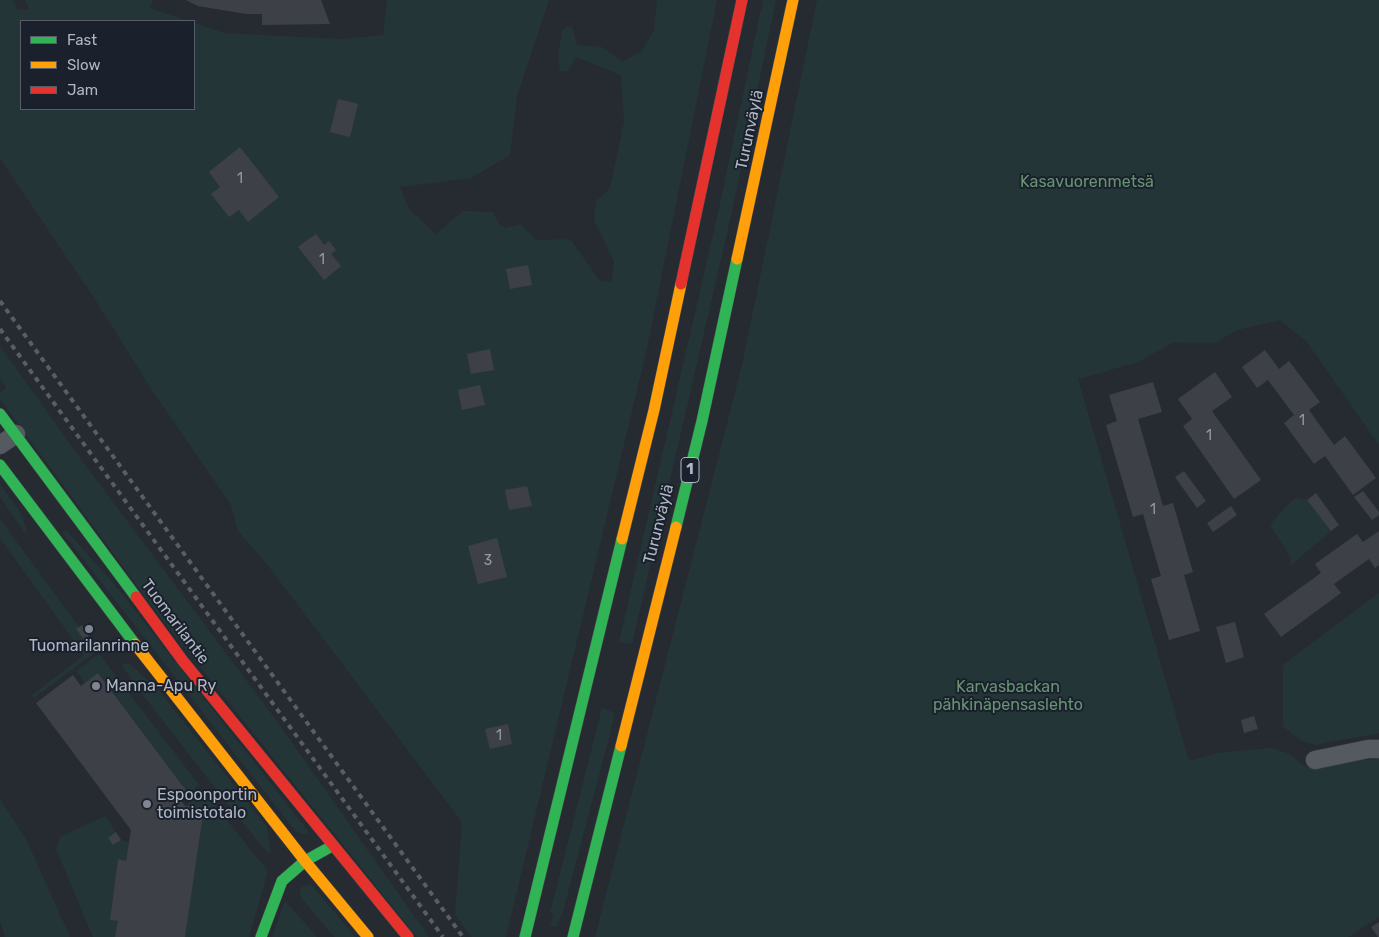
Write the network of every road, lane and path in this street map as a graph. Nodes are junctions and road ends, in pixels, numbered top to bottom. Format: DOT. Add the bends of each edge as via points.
graph roads {
  1 [pos="742,0"];
  2 [pos="793,0"];
  3 [pos="0,414"];
  4 [pos="16,434"];
  5 [pos="0,445"];
  6 [pos="0,466"];
  7 [pos="1379,749"];
  8 [pos="1315,760"];
  9 [pos="332,846"];
  10 [pos="305,861"];
  11 [pos="261,937"];
  12 [pos="368,937"];
  13 [pos="408,937"];
  14 [pos="525,937"];
  15 [pos="573,937"];
  1 -- 14 [label="main road, Turunväylä" via="654,410"];
  2 -- 15 [label="main road, Turunväylä / 1" via="702,421"];
  3 -- 4 [label="main road, Tuomarilantie"];
  4 -- 5 [label="street"];
  4 -- 9 [label="main road, Tuomarilantie" via="183,661"];
  6 -- 10 [label="main road" via="111,614"];
  7 -- 8 [label="street"];
  9 -- 10 [label="main road"];
  9 -- 13 [label="main road, Tuomarilantie"];
  10 -- 11 [label="main road" via="282,881"];
  10 -- 12 [label="main road"];
}
